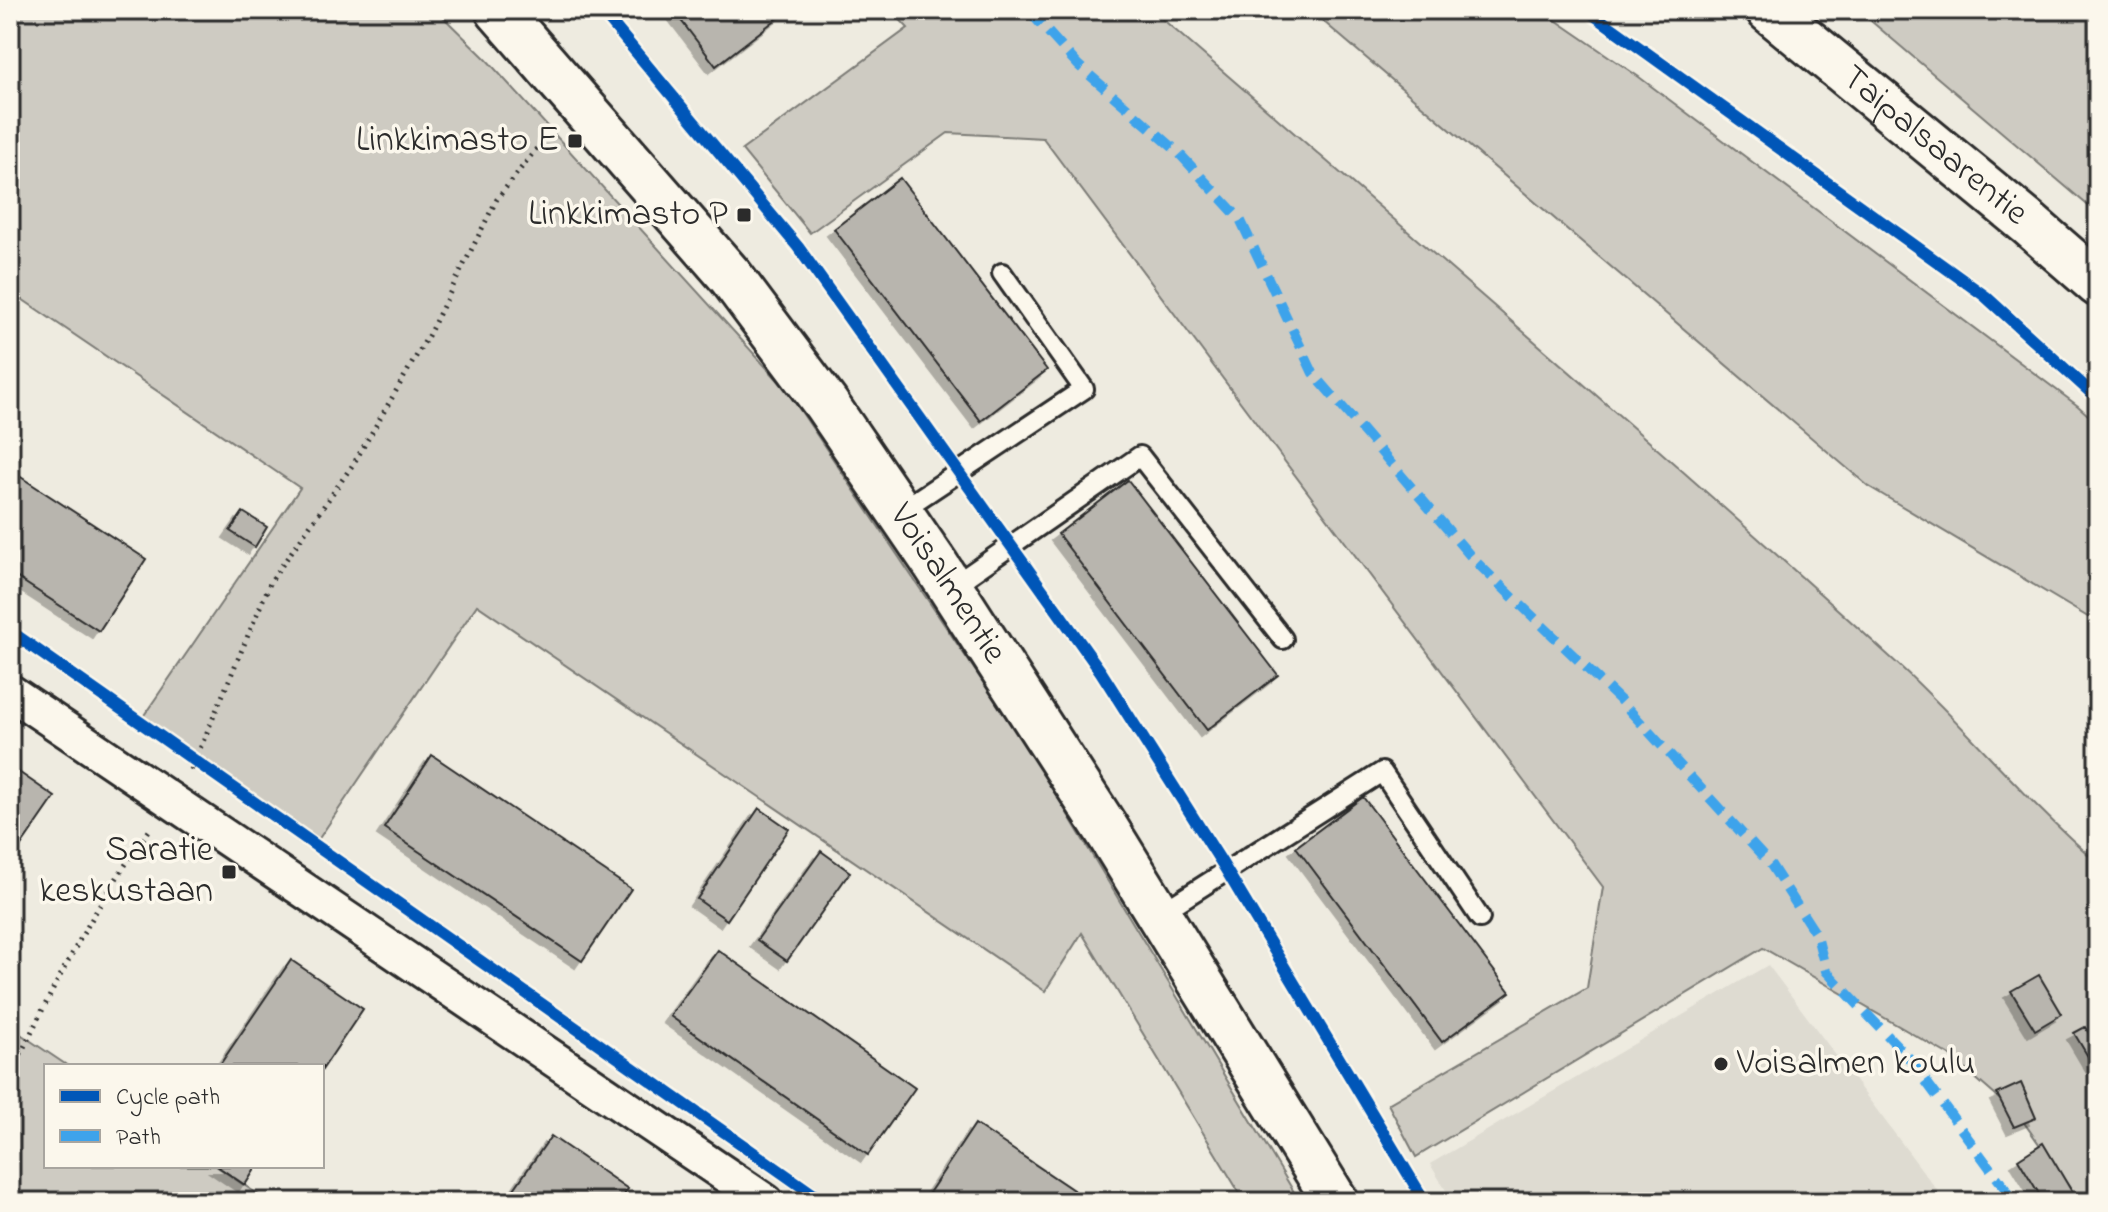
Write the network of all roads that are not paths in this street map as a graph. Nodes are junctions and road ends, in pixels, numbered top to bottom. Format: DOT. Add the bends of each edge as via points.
graph roads {
  1 [pos="498,10"];
  2 [pos="1769,10"];
  3 [pos="1002,273"];
  4 [pos="2098,284"];
  5 [pos="899,512"];
  6 [pos="950,588"];
  7 [pos="1283,639"];
  8 [pos="10,692"];
  9 [pos="1159,914"];
  10 [pos="1480,918"];
  11 [pos="766,1202"];
  12 [pos="1336,1202"];
  1 -- 5 [label="street, Voisalmentie" via="731,277"];
  2 -- 4 [label="street, Taipalsaarentie"];
  3 -- 5 [label="lane" via="1084,389"];
  5 -- 6 [label="street, Voisalmentie"];
  6 -- 7 [label="lane" via="1140,456"];
  6 -- 9 [label="street, Voisalmentie"];
  8 -- 11 [label="street"];
  9 -- 10 [label="lane" via="1382,772"];
  9 -- 12 [label="street, Voisalmentie"];
}
